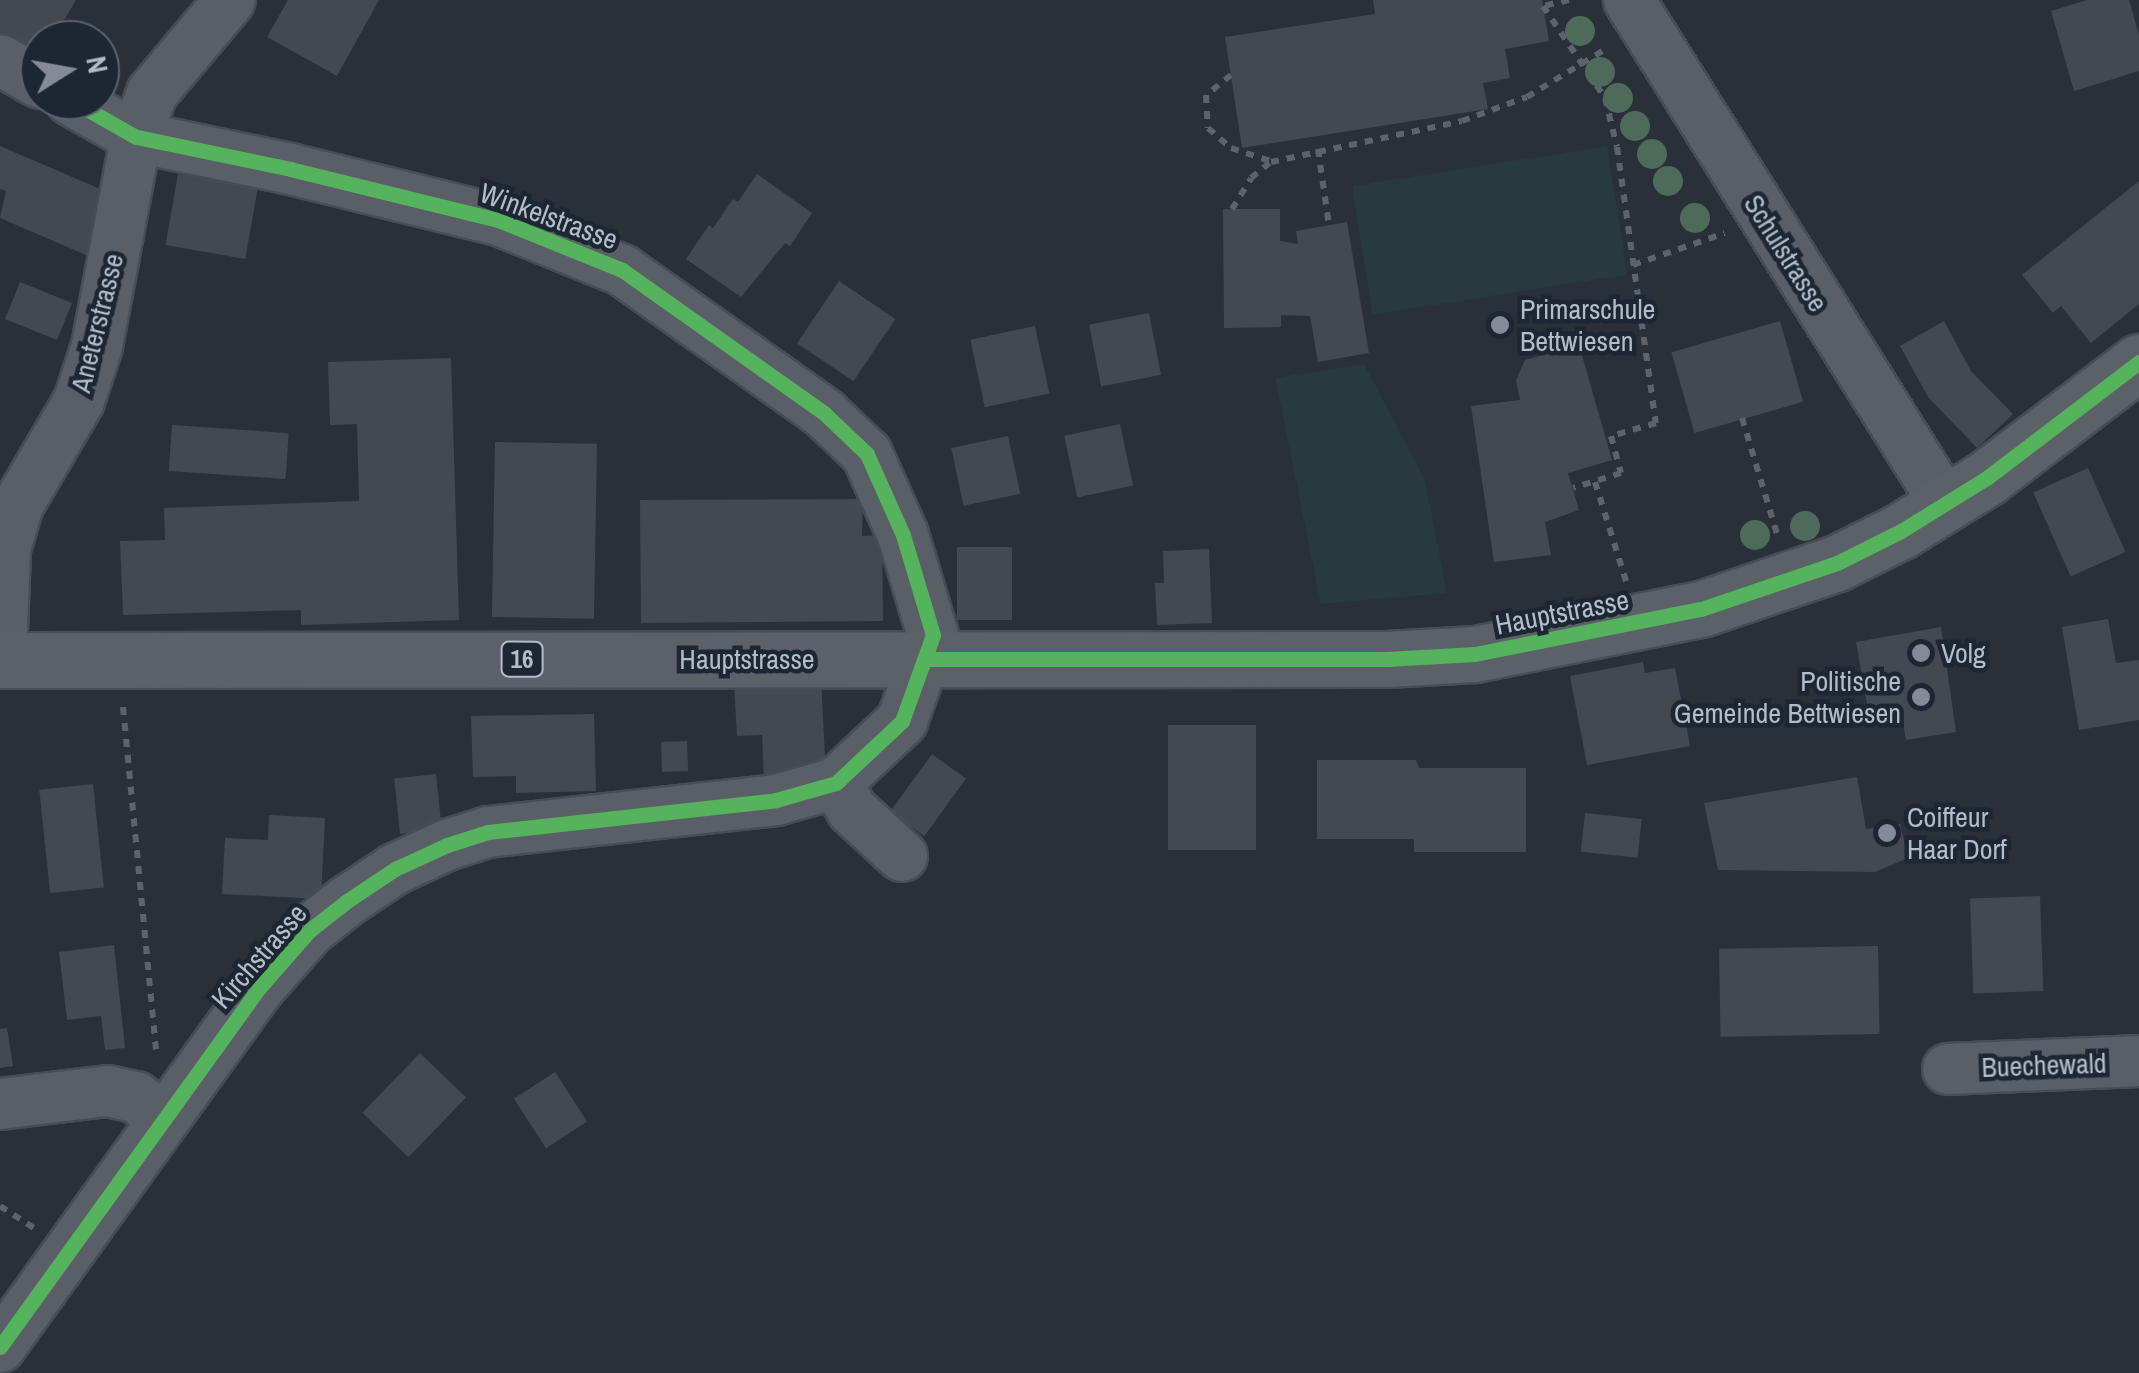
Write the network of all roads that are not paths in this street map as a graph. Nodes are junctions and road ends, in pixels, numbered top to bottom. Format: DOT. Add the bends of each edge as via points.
graph roads {
  1 [pos="230,0"];
  2 [pos="1637,13"];
  3 [pos="106,120"];
  4 [pos="136,137"];
  5 [pos="2139,362"];
  6 [pos="1946,505"];
  7 [pos="1,660"];
  8 [pos="924,660"];
  9 [pos="836,783"];
  10 [pos="902,856"];
  11 [pos="2139,1062"];
  12 [pos="1948,1069"];
  13 [pos="0,1104"];
  14 [pos="162,1118"];
  15 [pos="0,1348"];
  1 -- 4 [label="street, Aneterstrasse" via="152,93"];
  2 -- 6 [label="street, Schulstrasse"];
  3 -- 4 [label="street, Winkelstrasse"];
  4 -- 7 [label="street, Aneterstrasse" via="96,346 79,401 18,505 5,549"];
  4 -- 8 [label="street, Winkelstrasse" via="498,220 622,270 824,413 867,454 925,597 933,635"];
  5 -- 6 [label="main road, Hauptstrasse / 16"];
  6 -- 8 [label="main road, Hauptstrasse / 16" via="1837,563 1747,596 1475,654"];
  7 -- 8 [label="main road, Hauptstrasse / 16"];
  8 -- 9 [label="street, Kirchstrasse" via="902,721"];
  9 -- 10 [label="street" via="852,810"];
  9 -- 14 [label="street, Kirchstrasse" via="776,800 488,832 396,869 310,930"];
  11 -- 12 [label="street, Buechewald"];
  13 -- 14 [label="street" via="107,1091 136,1097"];
  14 -- 15 [label="street, Kirchstrasse"];
}
